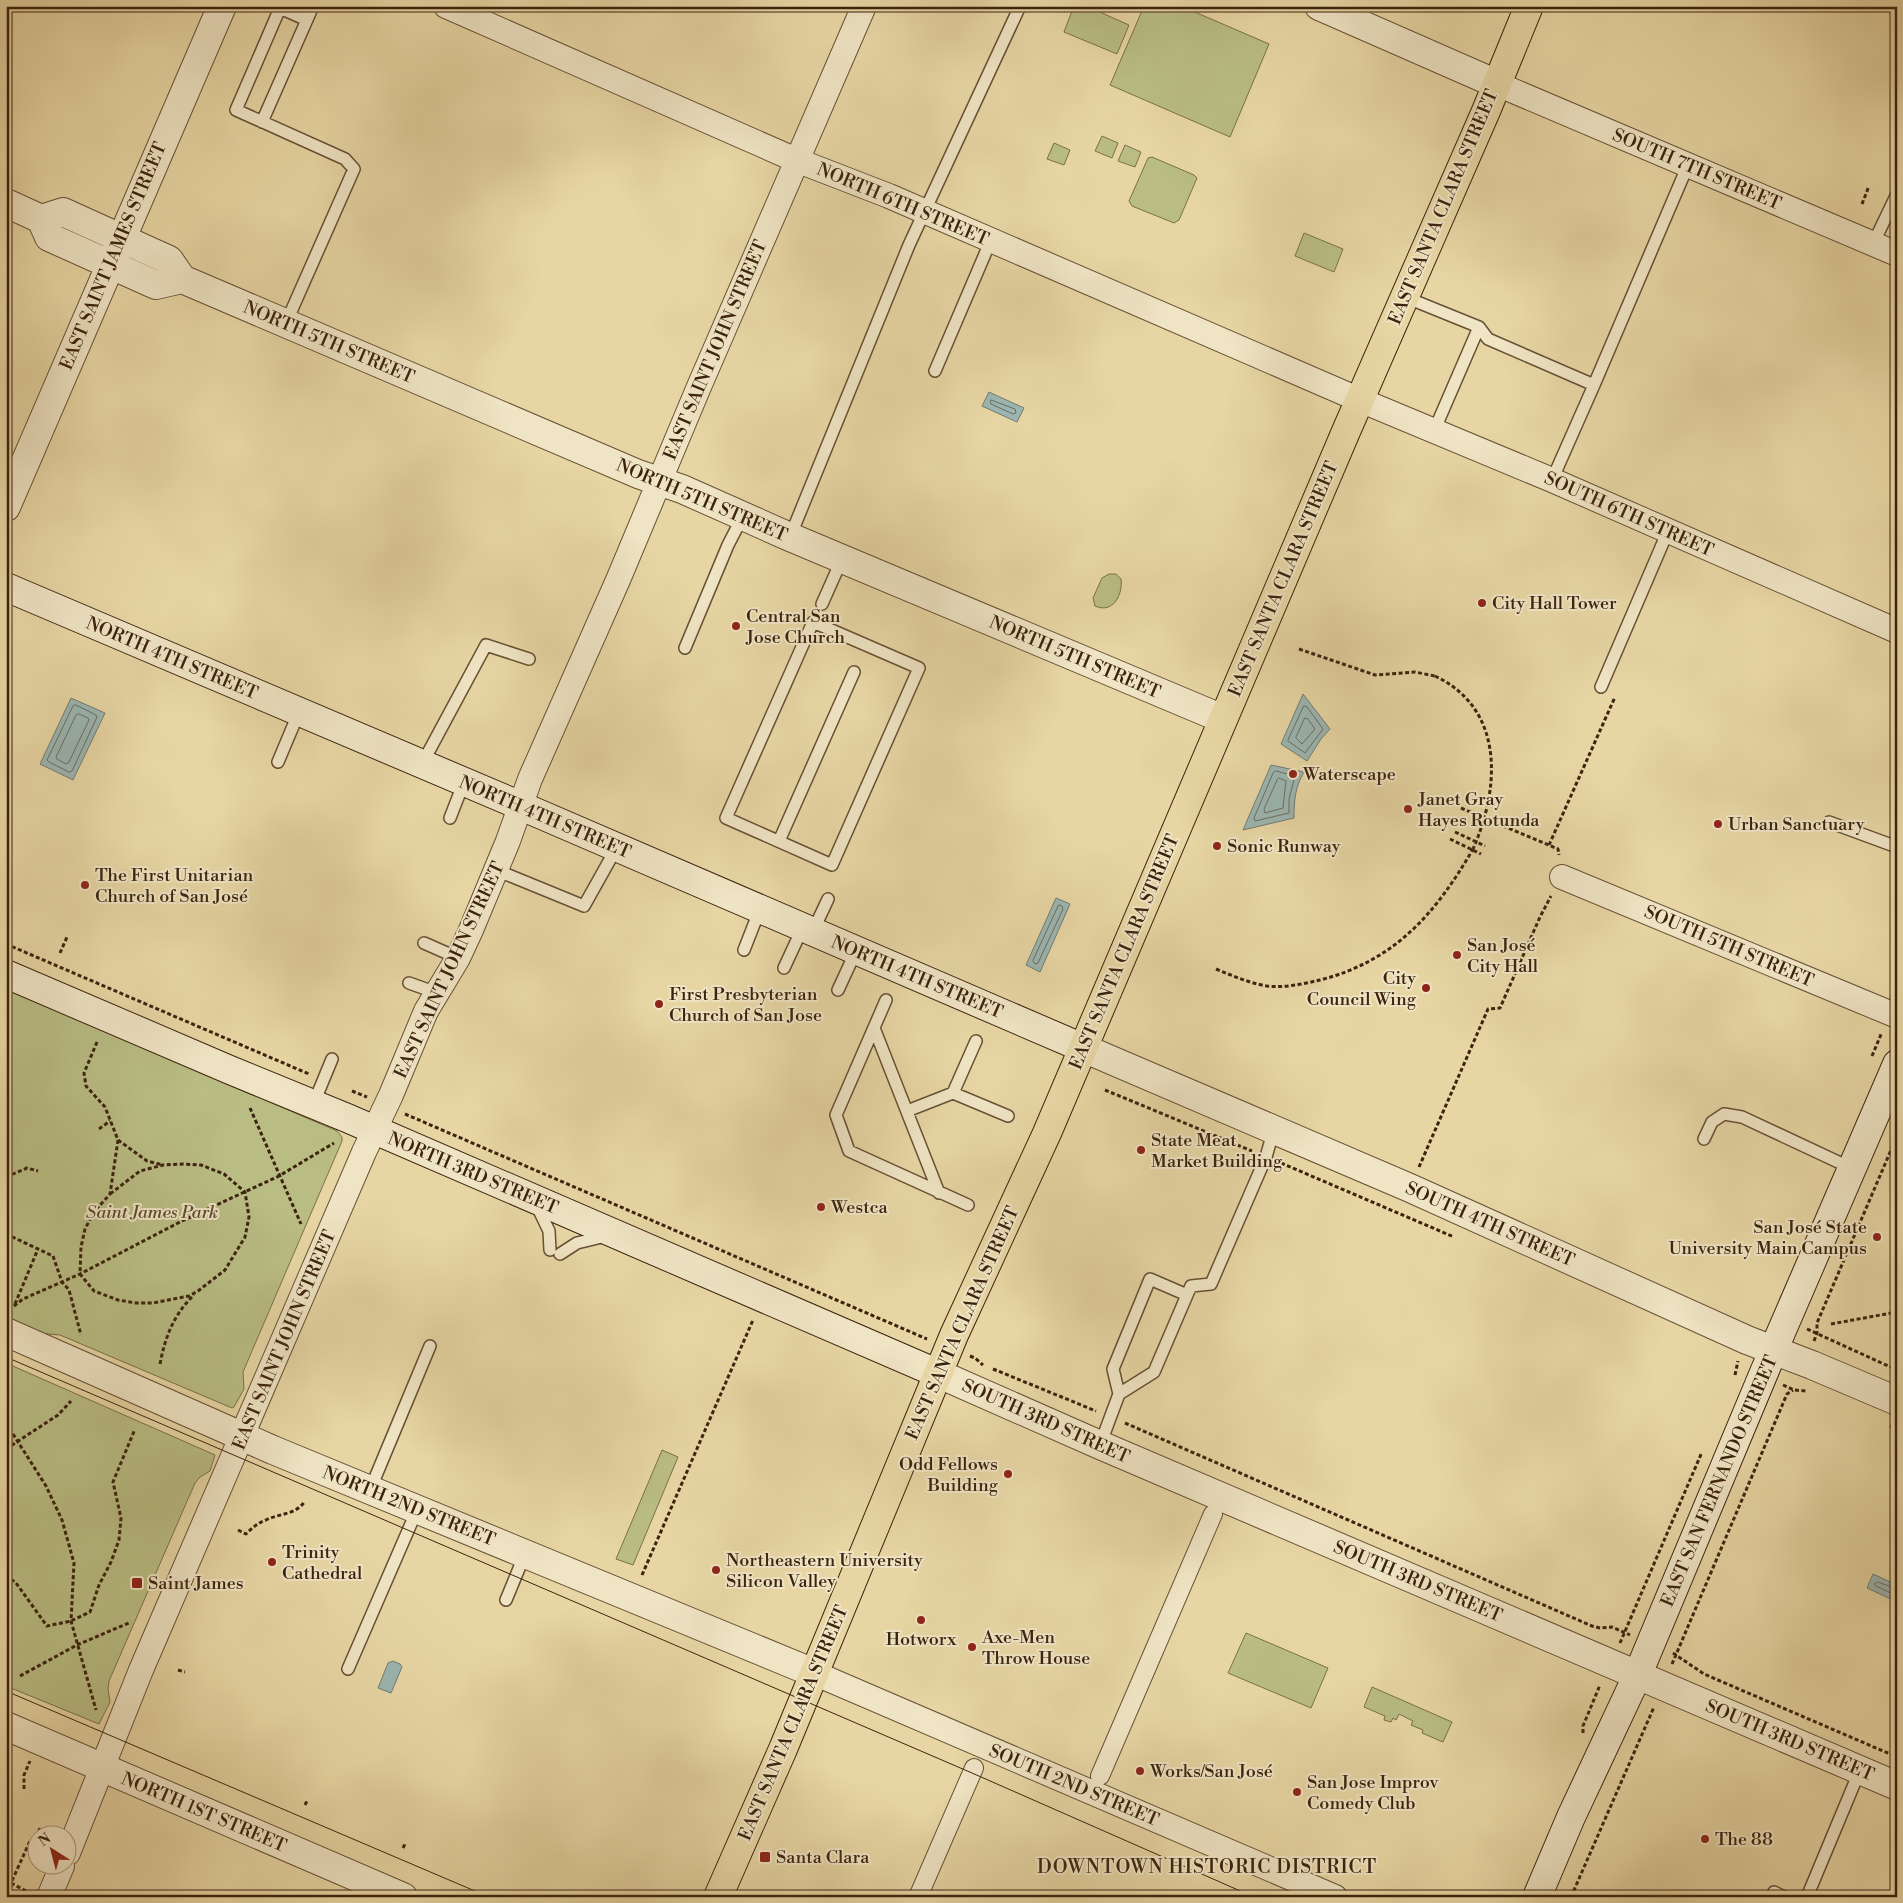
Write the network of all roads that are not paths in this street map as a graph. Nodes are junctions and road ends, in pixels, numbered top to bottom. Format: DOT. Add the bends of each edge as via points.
graph roads {
  1 [pos="222,6"];
  2 [pos="313,6"];
  3 [pos="446,6"];
  4 [pos="864,6"];
  5 [pos="1020,6"];
  6 [pos="1319,6"];
  7 [pos="1529,6"];
  8 [pos="307,20"];
  9 [pos="1497,84"];
  10 [pos="262,122"];
  11 [pos="796,160"];
  12 [pos="1688,165"];
  13 [pos="1897,194"];
  14 [pos="6,203"];
  15 [pos="925,212"];
  16 [pos="41,218"];
  17 [pos="121,238"];
  18 [pos="991,240"];
  19 [pos="1873,244"];
  20 [pos="1897,254"];
  21 [pos="110,264"];
  22 [pos="182,279"];
  23 [pos="1404,297"];
  24 [pos="286,323"];
  25 [pos="1479,327"];
  26 [pos="935,371"];
  27 [pos="1594,385"];
  28 [pos="1360,400"];
  29 [pos="1434,431"];
  30 [pos="1552,480"];
  31 [pos="659,481"];
  32 [pos="6,507"];
  33 [pos="743,516"];
  34 [pos="1668,531"];
  35 [pos="790,537"];
  36 [pos="842,559"];
  37 [pos="6,587"];
  38 [pos="822,604"];
  39 [pos="1897,631"];
  40 [pos="685,648"];
  41 [pos="529,659"];
  42 [pos="854,672"];
  43 [pos="1601,687"];
  44 [pos="299,712"];
  45 [pos="1223,719"];
  46 [pos="278,762"];
  47 [pos="422,764"];
  48 [pos="464,782"];
  49 [pos="521,806"];
  50 [pos="450,818"];
  51 [pos="1829,822"];
  52 [pos="779,841"];
  53 [pos="617,847"];
  54 [pos="1897,847"];
  55 [pos="496,870"];
  56 [pos="1562,877"];
  57 [pos="828,899"];
  58 [pos="760,909"];
  59 [pos="808,930"];
  60 [pos="424,943"];
  61 [pos="744,950"];
  62 [pos="856,950"];
  63 [pos="458,958"];
  64 [pos="784,968"];
  65 [pos="6,974"];
  66 [pos="409,983"];
  67 [pos="838,990"];
  68 [pos="437,993"];
  69 [pos="886,1000"];
  70 [pos="1897,1016"];
  71 [pos="874,1028"];
  72 [pos="976,1041"];
  73 [pos="1082,1048"];
  74 [pos="332,1058"];
  75 [pos="1897,1064"];
  76 [pos="953,1092"];
  77 [pos="313,1105"];
  78 [pos="907,1111"];
  79 [pos="1008,1116"];
  80 [pos="1274,1129"];
  81 [pos="374,1130"];
  82 [pos="1704,1139"];
  83 [pos="1851,1168"];
  84 [pos="939,1193"];
  85 [pos="534,1200"];
  86 [pos="968,1205"];
  87 [pos="615,1234"];
  88 [pos="1187,1295"];
  89 [pos="6,1332"];
  90 [pos="430,1346"];
  91 [pos="1773,1351"];
  92 [pos="939,1374"];
  93 [pos="1119,1394"];
  94 [pos="1897,1401"];
  95 [pos="242,1436"];
  96 [pos="1100,1445"];
  97 [pos="370,1490"];
  98 [pos="417,1509"];
  99 [pos="1213,1514"];
  100 [pos="525,1554"];
  101 [pos="506,1600"];
  102 [pos="348,1669"];
  103 [pos="814,1673"];
  104 [pos="1638,1674"];
  105 [pos="6,1726"];
  106 [pos="102,1768"];
  107 [pos="974,1768"];
  108 [pos="1860,1770"];
  109 [pos="1100,1776"];
  110 [pos="1897,1786"];
  111 [pos="78,1828"];
  112 [pos="58,1876"];
  113 [pos="1320,1894"];
  114 [pos="49,1897"];
  115 [pos="403,1897"];
  116 [pos="718,1897"];
  117 [pos="918,1897"];
  118 [pos="1537,1897"];
  119 [pos="1807,1897"];
  1 -- 17 [label="street, EAST SAINT JAMES STREET"];
  2 -- 8 [label="lane"];
  3 -- 11 [label="street, NORTH 6TH STREET"];
  4 -- 11 [label="street, EAST SAINT JOHN STREET"];
  5 -- 15 [label="lane"];
  6 -- 9 [label="street"];
  7 -- 9 [label="main road, EAST SANTA CLARA STREET"];
  8 -- 10 [label="lane"];
  8 -- 10 [label="lane" via="280,8 236,110"];
  9 -- 12 [label="street, SOUTH 7TH STREET"];
  9 -- 23 [label="main road, EAST SANTA CLARA STREET"];
  10 -- 24 [label="lane" via="345,159 354,169"];
  11 -- 15 [label="street, NORTH 6TH STREET"];
  11 -- 31 [label="street, EAST SAINT JOHN STREET"];
  12 -- 19 [label="street, SOUTH 7TH STREET"];
  12 -- 27 [label="lane"];
  13 -- 19 [label="lane"];
  14 -- 16 [label="street"];
  15 -- 18 [label="street, NORTH 6TH STREET"];
  15 -- 35 [label="lane" via="909,244"];
  16 -- 17 [label="street" via="63,212"];
  16 -- 21 [label="street" via="49,237"];
  17 -- 21 [label="street, EAST SAINT JAMES STREET"];
  17 -- 22 [label="street" via="169,260"];
  18 -- 26 [label="lane"];
  18 -- 28 [label="street, NORTH 6TH STREET"];
  19 -- 20 [label="street, SOUTH 7TH STREET"];
  21 -- 22 [label="street" via="156,284"];
  21 -- 32 [label="street, EAST SAINT JAMES STREET"];
  22 -- 24 [label="street, NORTH 5TH STREET"];
  23 -- 25 [label="lane"];
  23 -- 28 [label="main road, EAST SANTA CLARA STREET"];
  24 -- 31 [label="street, NORTH 5TH STREET"];
  25 -- 27 [label="lane" via="1488,339"];
  25 -- 29 [label="lane"];
  27 -- 30 [label="lane"];
  28 -- 29 [label="street, SOUTH 6TH STREET"];
  28 -- 45 [label="main road, EAST SANTA CLARA STREET"];
  29 -- 30 [label="street, SOUTH 6TH STREET"];
  30 -- 34 [label="street, SOUTH 6TH STREET"];
  31 -- 33 [label="street, NORTH 5TH STREET"];
  31 -- 49 [label="street, EAST SAINT JOHN STREET"];
  33 -- 35 [label="street, NORTH 5TH STREET"];
  33 -- 40 [label="lane"];
  34 -- 39 [label="street, SOUTH 6TH STREET"];
  34 -- 43 [label="lane"];
  35 -- 36 [label="street, NORTH 5TH STREET"];
  36 -- 38 [label="lane"];
  36 -- 45 [label="street, NORTH 5TH STREET"];
  37 -- 44 [label="street, NORTH 4TH STREET"];
  41 -- 47 [label="lane" via="486,644"];
  42 -- 52 [label="lane"];
  44 -- 46 [label="lane"];
  44 -- 47 [label="street, NORTH 4TH STREET"];
  45 -- 73 [label="main road, EAST SANTA CLARA STREET"];
  47 -- 48 [label="street, NORTH 4TH STREET"];
  48 -- 49 [label="street, NORTH 4TH STREET"];
  48 -- 50 [label="lane"];
  49 -- 53 [label="street, NORTH 4TH STREET"];
  49 -- 55 [label="street, EAST SAINT JOHN STREET"];
  51 -- 54 [label="lane"];
  52 -- 52 [label="lane" via="726,818 814,622 919,668 832,865"];
  53 -- 55 [label="lane" via="584,906"];
  53 -- 58 [label="street, NORTH 4TH STREET"];
  55 -- 63 [label="street, EAST SAINT JOHN STREET"];
  56 -- 70 [label="street, SOUTH 5TH STREET"];
  57 -- 59 [label="lane"];
  58 -- 59 [label="street, NORTH 4TH STREET"];
  58 -- 61 [label="lane"];
  59 -- 62 [label="street, NORTH 4TH STREET"];
  59 -- 64 [label="lane"];
  60 -- 63 [label="lane"];
  62 -- 67 [label="lane"];
  62 -- 73 [label="street, NORTH 4TH STREET"];
  63 -- 68 [label="street, EAST SAINT JOHN STREET"];
  65 -- 77 [label="street, NORTH 3RD STREET"];
  66 -- 68 [label="lane"];
  68 -- 81 [label="street, EAST SAINT JOHN STREET"];
  69 -- 71 [label="lane"];
  71 -- 78 [label="lane"];
  71 -- 84 [label="lane" via="836,1115 849,1151"];
  72 -- 76 [label="lane"];
  73 -- 80 [label="street, SOUTH 4TH STREET"];
  73 -- 92 [label="main road, EAST SANTA CLARA STREET"];
  74 -- 77 [label="lane"];
  75 -- 83 [label="street, EAST SAN FERNANDO STREET"];
  76 -- 78 [label="lane"];
  76 -- 79 [label="lane"];
  77 -- 81 [label="street, NORTH 3RD STREET"];
  78 -- 84 [label="lane"];
  80 -- 88 [label="lane" via="1266,1157 1211,1284 1191,1286"];
  80 -- 91 [label="street, SOUTH 4TH STREET"];
  81 -- 85 [label="street, NORTH 3RD STREET"];
  81 -- 95 [label="street, EAST SAINT JOHN STREET"];
  82 -- 83 [label="lane" via="1712,1122 1724,1114 1742,1117"];
  83 -- 91 [label="street, EAST SAN FERNANDO STREET"];
  84 -- 86 [label="lane"];
  85 -- 87 [label="street, NORTH 3RD STREET"];
  85 -- 87 [label="lane" via="555,1252"];
  87 -- 92 [label="street, NORTH 3RD STREET"];
  88 -- 93 [label="lane" via="1154,1372"];
  88 -- 93 [label="lane" via="1150,1279 1113,1369"];
  89 -- 95 [label="street, NORTH 2ND STREET"];
  90 -- 97 [label="lane"];
  91 -- 94 [label="street, SOUTH 4TH STREET"];
  91 -- 104 [label="street, EAST SAN FERNANDO STREET"];
  92 -- 96 [label="street, SOUTH 3RD STREET"];
  92 -- 103 [label="main road, EAST SANTA CLARA STREET"];
  93 -- 96 [label="lane"];
  95 -- 97 [label="street, NORTH 2ND STREET"];
  95 -- 106 [label="street, EAST SAINT JOHN STREET"];
  96 -- 104 [label="street, SOUTH 3RD STREET"];
  97 -- 98 [label="street, NORTH 2ND STREET"];
  98 -- 100 [label="street, NORTH 2ND STREET"];
  98 -- 102 [label="lane"];
  99 -- 109 [label="street"];
  100 -- 101 [label="lane"];
  100 -- 103 [label="street, NORTH 2ND STREET"];
  103 -- 113 [label="street, SOUTH 2ND STREET"];
  103 -- 116 [label="main road, EAST SANTA CLARA STREET"];
  104 -- 108 [label="street, SOUTH 3RD STREET"];
  104 -- 118 [label="street, EAST SAN FERNANDO STREET"];
  105 -- 106 [label="street, NORTH 1ST STREET"];
  106 -- 111 [label="street, EAST SAINT JOHN STREET"];
  106 -- 115 [label="street, NORTH 1ST STREET"];
  107 -- 117 [label="street"];
  108 -- 110 [label="street, SOUTH 3RD STREET"];
  108 -- 119 [label="lane"];
  112 -- 114 [label="street"];
}
